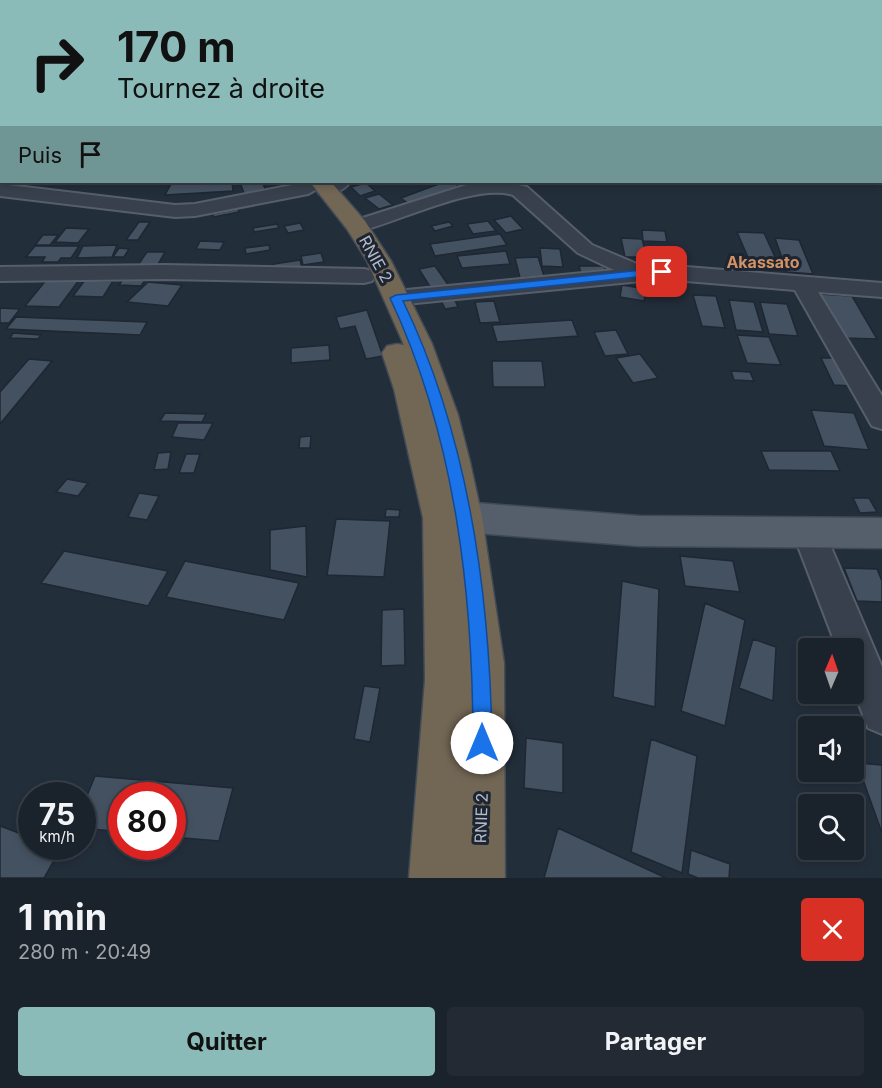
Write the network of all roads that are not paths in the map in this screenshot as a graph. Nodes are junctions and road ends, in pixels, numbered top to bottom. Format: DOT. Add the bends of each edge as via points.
graph roads {
  1 [pos="319,184"];
  2 [pos="0,190"];
  3 [pos="357,226"];
  4 [pos="639,273"];
  5 [pos="0,274"];
  6 [pos="364,276"];
  7 [pos="802,283"];
  8 [pos="882,290"];
  9 [pos="396,298"];
  10 [pos="882,419"];
  11 [pos="464,517"];
  12 [pos="809,533"];
  13 [pos="882,533"];
  14 [pos="882,714"];
  15 [pos="435,878"];
  16 [pos="479,878"];
  1 -- 2 [label="street" via="175,211"];
  1 -- 3 [label="highway, RNIE 2 / RNIE 2"];
  1 -- 6 [label="highway, RNIE 2 / RNIE 2" via="334,222"];
  3 -- 4 [label="street" via="476,188 506,188 520,191 585,249"];
  3 -- 9 [label="highway, RNIE 2 / RNIE 2"];
  4 -- 7 [label="street"];
  4 -- 9 [label="street"];
  5 -- 6 [label="street"];
  6 -- 15 [label="highway, RNIE 2 / RNIE 2" via="381,310 409,388 441,518 447,680"];
  7 -- 8 [label="street"];
  7 -- 10 [label="street"];
  9 -- 11 [label="highway, RNIE 2 / RNIE 2" via="418,344 442,415"];
  11 -- 12 [label="main road" via="639,531"];
  11 -- 16 [label="highway, RNIE 2 / RNIE 2" via="482,663"];
  12 -- 13 [label="main road"];
  12 -- 14 [label="street"];
}
